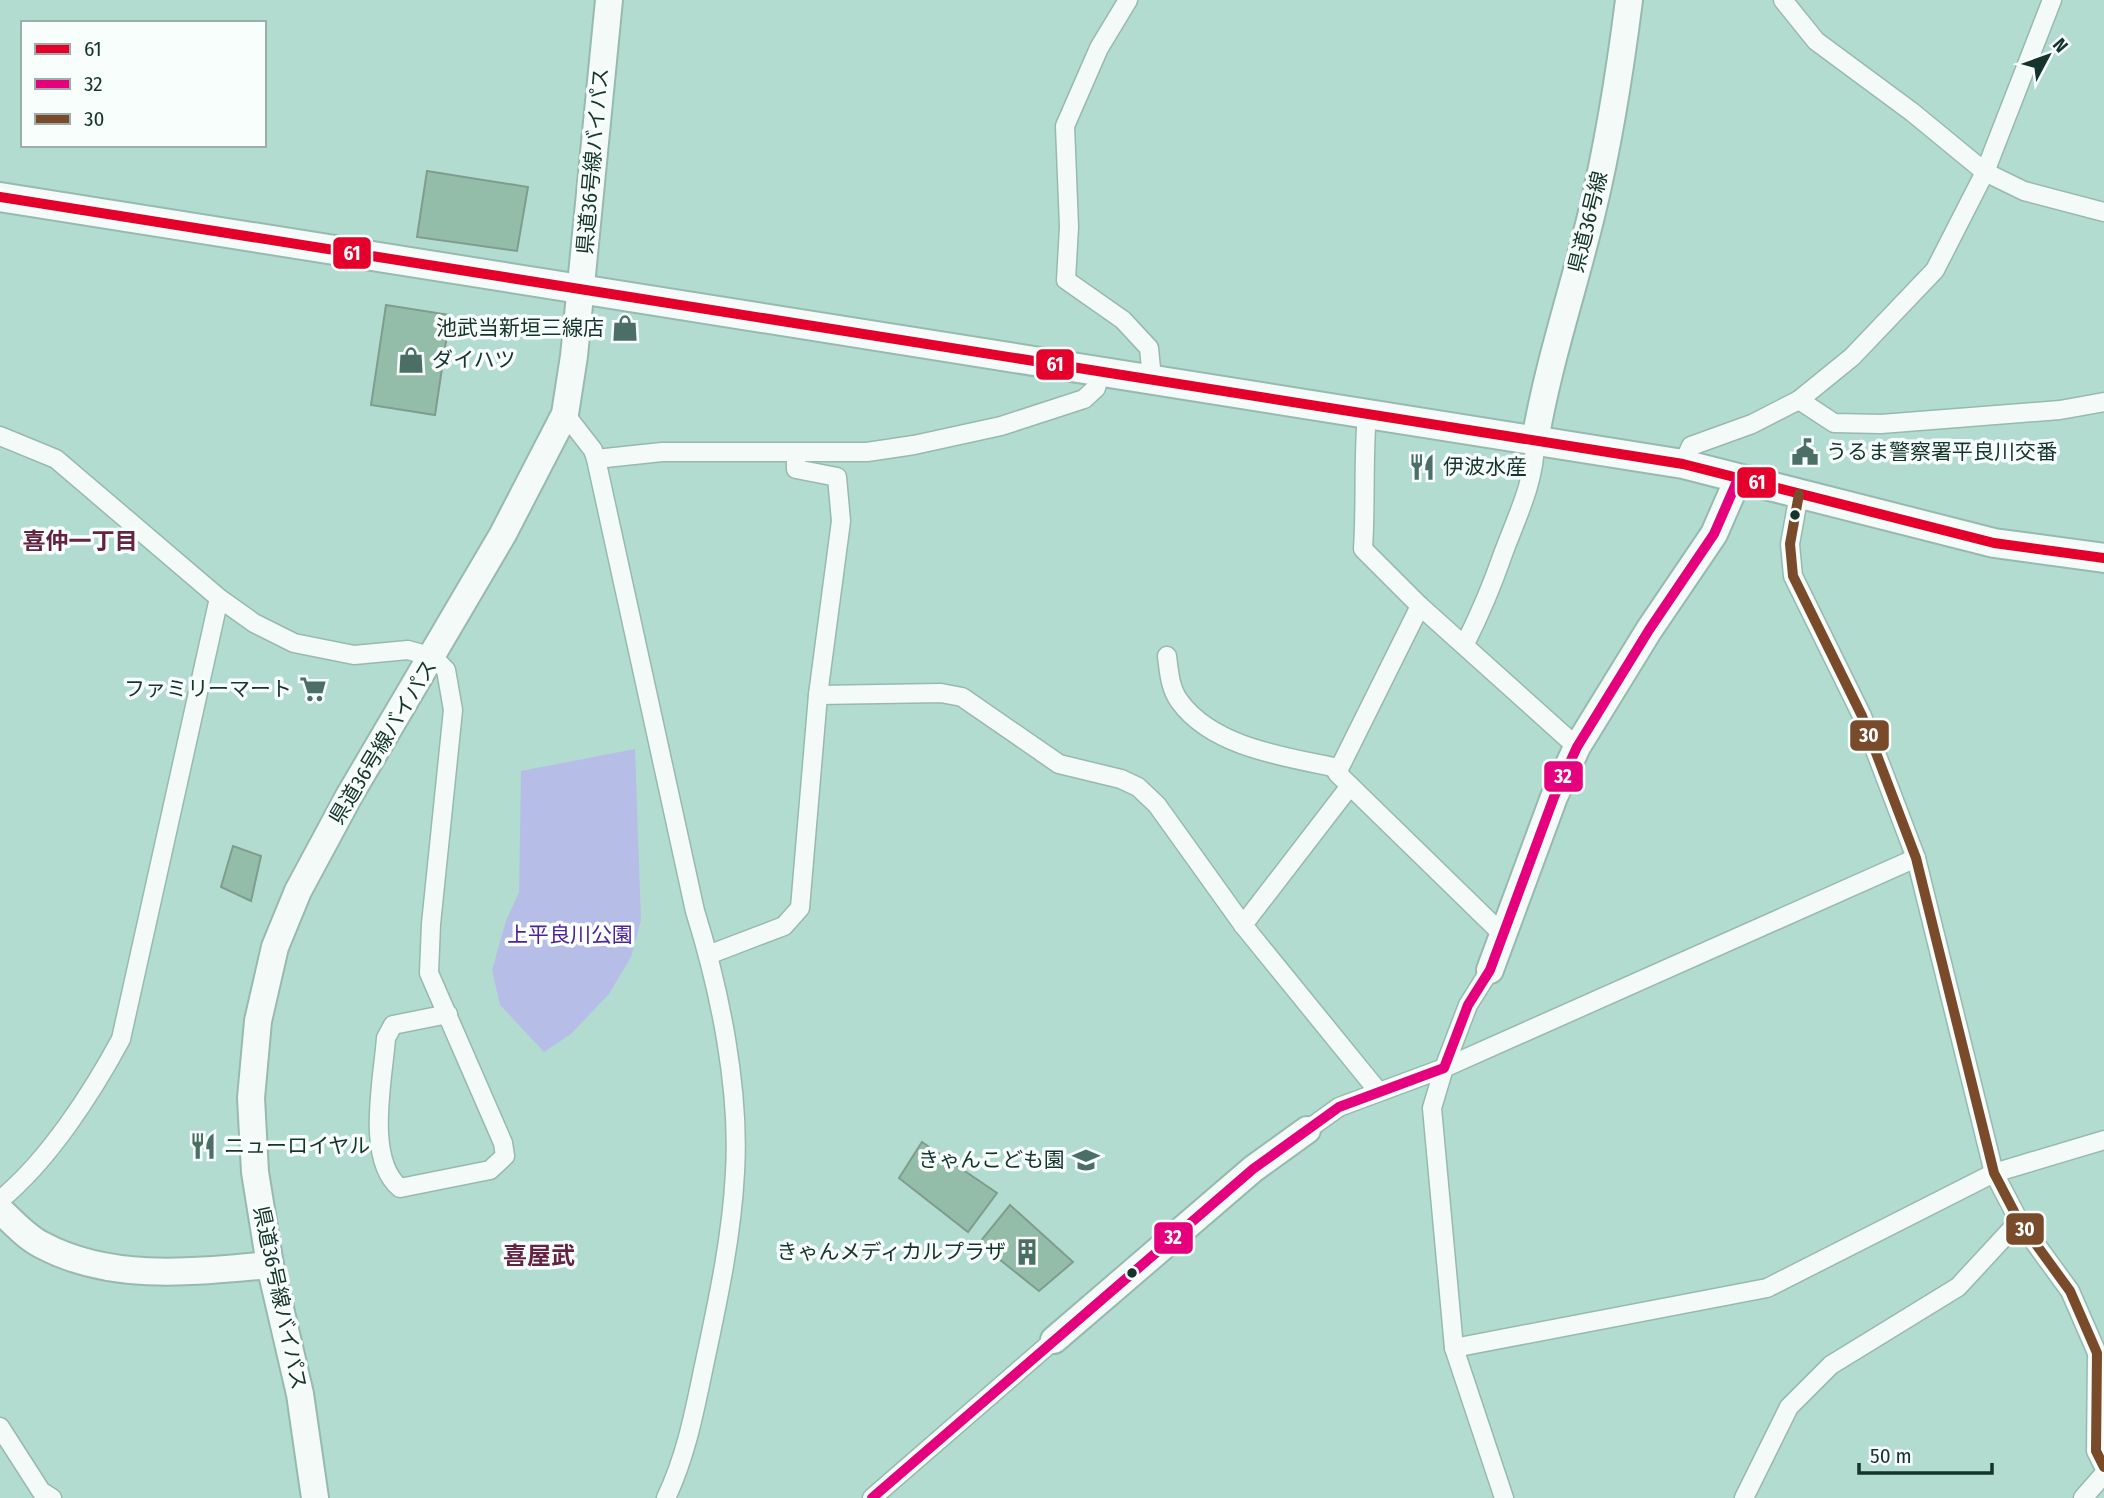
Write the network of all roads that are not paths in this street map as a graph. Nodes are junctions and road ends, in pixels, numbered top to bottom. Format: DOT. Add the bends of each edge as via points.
graph roads {
  1 [pos="609,0"];
  2 [pos="1128,0"];
  3 [pos="1629,0"];
  4 [pos="1783,0"];
  5 [pos="2052,0"];
  6 [pos="1985,172"];
  7 [pos="0,197"];
  8 [pos="2104,212"];
  9 [pos="581,289"];
  10 [pos="1100,372"];
  11 [pos="1152,379"];
  12 [pos="1799,400"];
  13 [pos="2104,402"];
  14 [pos="1367,413"];
  15 [pos="565,414"];
  16 [pos="0,436"];
  17 [pos="1535,441"];
  18 [pos="796,454"];
  19 [pos="596,459"];
  20 [pos="1683,464"];
  21 [pos="1738,479"];
  22 [pos="1799,494"];
  23 [pos="2104,558"];
  24 [pos="219,598"];
  25 [pos="1420,606"];
  26 [pos="1465,644"];
  27 [pos="1167,656"];
  28 [pos="433,657"];
  29 [pos="818,695"];
  30 [pos="1577,747"];
  31 [pos="1338,768"];
  32 [pos="1350,786"];
  33 [pos="1916,858"];
  34 [pos="1243,925"];
  35 [pos="1505,930"];
  36 [pos="708,955"];
  37 [pos="1490,970"];
  38 [pos="448,1014"];
  39 [pos="1444,1068"];
  40 [pos="1378,1091"];
  41 [pos="1307,1130"];
  42 [pos="2104,1140"];
  43 [pos="1994,1173"];
  44 [pos="0,1200"];
  45 [pos="0,1210"];
  46 [pos="2019,1222"];
  47 [pos="270,1265"];
  48 [pos="1054,1340"];
  49 [pos="1454,1348"];
  50 [pos="0,1427"];
  51 [pos="2104,1467"];
  52 [pos="2104,1474"];
  53 [pos="52,1498"];
  54 [pos="315,1498"];
  55 [pos="666,1498"];
  56 [pos="872,1498"];
  57 [pos="1504,1498"];
  58 [pos="1744,1498"];
  59 [pos="2083,1498"];
  1 -- 9 [label="main road, 県道36号線バイパス"];
  2 -- 11 [label="street" via="1099,48 1065,126 1066,281 1123,320 1149,348"];
  3 -- 17 [label="main road, 県道36号線" via="1614,114"];
  4 -- 6 [label="street" via="1816,41"];
  5 -- 6 [label="street"];
  6 -- 8 [label="street" via="2024,191"];
  6 -- 12 [label="street" via="1935,270 1852,357"];
  7 -- 9 [label="main road"];
  9 -- 10 [label="main road"];
  9 -- 15 [label="main road, 県道36号線バイパス"];
  10 -- 11 [label="main road"];
  10 -- 18 [label="street" via="1096,388 1084,399 1001,426 867,452"];
  11 -- 14 [label="main road"];
  12 -- 13 [label="street" via="1834,423 1881,424 2060,410"];
  12 -- 20 [label="street" via="1752,424 1691,446"];
  14 -- 17 [label="main road"];
  14 -- 25 [label="street" via="1363,549"];
  15 -- 19 [label="street"];
  15 -- 28 [label="main road, 県道36号線バイパス"];
  16 -- 24 [label="street" via="56,460"];
  17 -- 20 [label="main road"];
  17 -- 26 [label="street" via="1523,506 1491,592"];
  18 -- 19 [label="street" via="662,452"];
  18 -- 29 [label="street" via="796,469 837,477 841,521"];
  19 -- 36 [label="street"];
  20 -- 21 [label="main road"];
  21 -- 22 [label="main road"];
  21 -- 30 [label="main road" via="1714,534"];
  22 -- 23 [label="main road" via="1994,543"];
  22 -- 33 [label="street" via="1790,544 1793,576 1862,716"];
  24 -- 28 [label="street" via="294,643 354,655 408,650"];
  24 -- 44 [label="street" via="121,1039 35,1166"];
  25 -- 26 [label="street"];
  25 -- 31 [label="street"];
  26 -- 30 [label="street"];
  27 -- 31 [label="street" via="1170,681 1179,701 1196,719 1264,753"];
  28 -- 38 [label="street" via="446,670 453,710 429,973"];
  28 -- 47 [label="main road, 県道36号線バイパス" via="325,839 275,947 258,1021 251,1098 255,1172"];
  29 -- 34 [label="street" via="941,693 961,697 1059,764 1138,787 1157,805"];
  29 -- 36 [label="street" via="800,908 785,926"];
  30 -- 35 [label="main road"];
  31 -- 32 [label="street" via="1337,773"];
  32 -- 34 [label="street"];
  32 -- 35 [label="street" via="1494,927"];
  33 -- 39 [label="street"];
  33 -- 43 [label="street"];
  34 -- 40 [label="street"];
  35 -- 37 [label="main road"];
  36 -- 55 [label="street" via="733,1092 735,1172 715,1313 683,1462"];
  37 -- 39 [label="street" via="1468,1005"];
  38 -- 38 [label="street" via="505,1156 490,1170 400,1188 389,1178 379,1143 386,1038 393,1025"];
  39 -- 40 [label="street"];
  39 -- 49 [label="street" via="1432,1108"];
  40 -- 41 [label="street" via="1339,1107"];
  41 -- 48 [label="main road" via="1253,1169"];
  42 -- 43 [label="street"];
  43 -- 46 [label="street"];
  43 -- 49 [label="street" via="1767,1288"];
  45 -- 47 [label="main road" via="40,1244 107,1267 189,1272"];
  46 -- 51 [label="street" via="2070,1291 2097,1353 2096,1451"];
  46 -- 58 [label="street" via="1958,1287 1831,1365 1789,1407"];
  47 -- 54 [label="main road, 県道36号線バイパス" via="300,1394"];
  48 -- 56 [label="street"];
  49 -- 57 [label="street"];
  50 -- 53 [label="street" via="41,1492"];
  52 -- 59 [label="street"];
}
